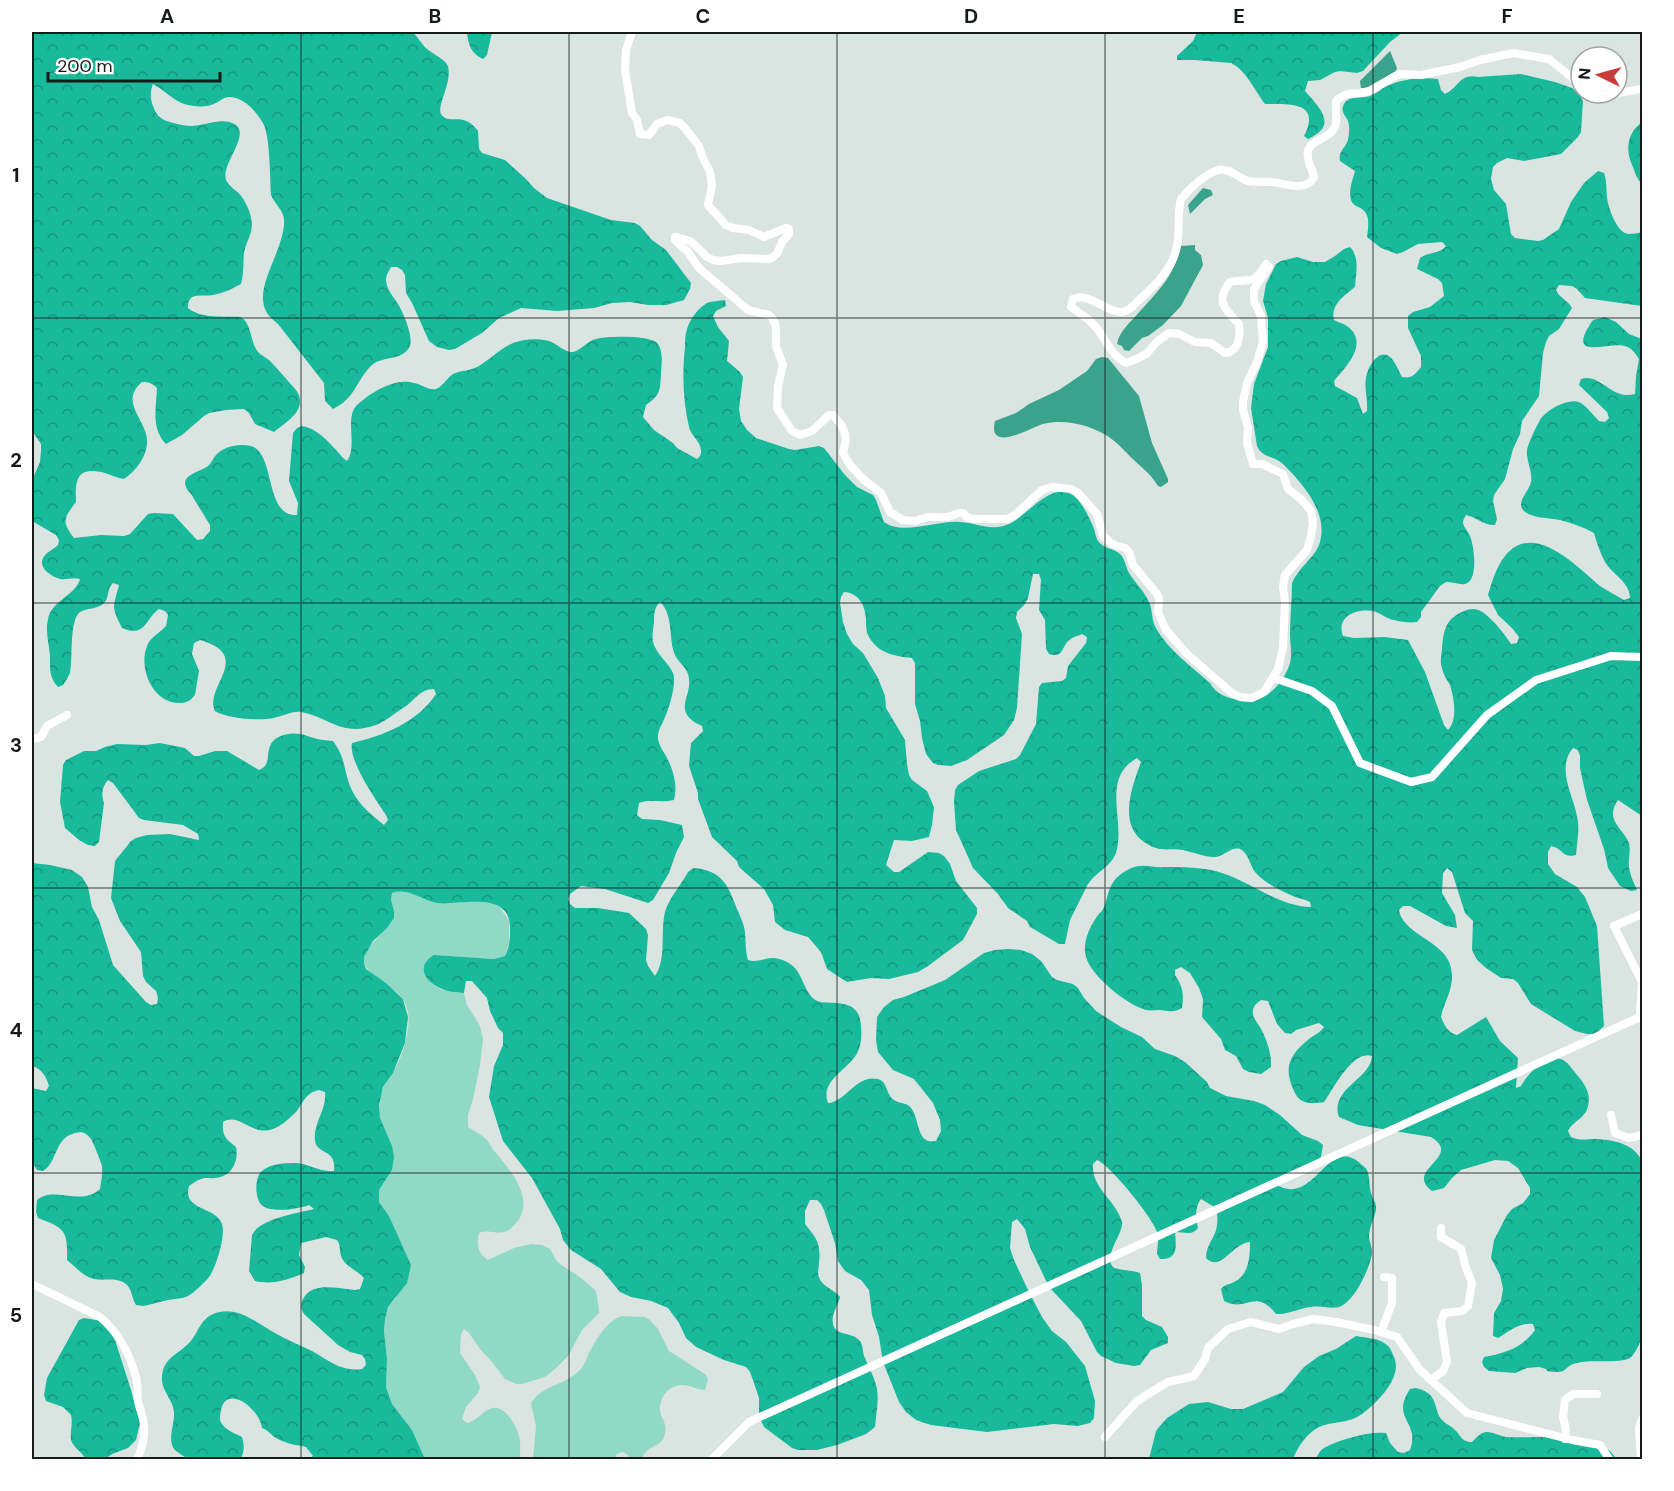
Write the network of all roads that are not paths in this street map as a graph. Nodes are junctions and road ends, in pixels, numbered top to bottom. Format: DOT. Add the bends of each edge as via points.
graph roads {
  1 [pos="632,32"];
  2 [pos="1569,74"];
  3 [pos="1642,657"];
  4 [pos="1274,678"];
  5 [pos="67,715"];
  6 [pos="32,740"];
  7 [pos="1642,914"];
  8 [pos="1642,1017"];
  9 [pos="1611,1115"];
  10 [pos="1642,1135"];
  11 [pos="1441,1228"];
  12 [pos="1384,1277"];
  13 [pos="32,1284"];
  14 [pos="1381,1332"];
  15 [pos="1431,1380"];
  16 [pos="1597,1394"];
  17 [pos="1642,1419"];
  18 [pos="1105,1437"];
  19 [pos="1565,1439"];
  20 [pos="136,1460"];
  21 [pos="711,1460"];
  22 [pos="1610,1460"];
  23 [pos="1641,1460"];
  1 -- 4 [label="street" via="625,59 626,82 640,134 649,135 657,124 668,120 680,123 699,146 710,172 708,206 726,225 764,237 789,229 777,254 770,258 713,260 690,241 677,237 675,240 699,268 748,310 772,318 783,364 777,408 792,431 800,435 812,431 833,415 845,434 843,452 850,465 881,493 890,512 903,520 959,513 975,519 1006,519 1042,490 1052,487 1077,492 1096,514 1103,536 1129,552 1132,565 1159,598 1158,612 1166,630 1187,654 1239,697 1258,696"];
  2 -- 4 [label="street" via="1555,62 1513,53 1421,75 1399,74 1369,91 1347,94 1338,99 1333,131 1308,149 1314,177 1309,184 1247,181 1220,169 1181,199 1177,246 1170,265 1135,305 1120,312 1080,297 1072,299 1073,308 1096,327 1112,352 1126,363 1146,354 1168,333 1211,343 1225,353 1238,343 1239,324 1222,303 1222,292 1230,282 1250,280 1268,265 1254,289 1263,342 1243,402 1248,443 1253,464 1283,474 1288,489 1307,505 1313,518 1309,546 1285,575 1283,648"];
  3 -- 4 [label="street" via="1611,656 1536,680 1487,715 1432,777 1411,782 1360,763 1332,706 1312,691"];
  5 -- 6 [label="street"];
  7 -- 8 [label="street" via="1614,926 1642,982"];
  8 -- 21 [label="street" via="749,1422"];
  9 -- 10 [label="street" via="1614,1133"];
  11 -- 15 [label="street" via="1441,1237 1461,1249 1472,1283 1467,1306 1462,1311 1444,1313 1447,1362"];
  12 -- 14 [label="street" via="1392,1278 1392,1303"];
  13 -- 20 [label="street" via="100,1317 120,1339 137,1378 144,1420"];
  14 -- 15 [label="street" via="1397,1337"];
  14 -- 18 [label="street" via="1312,1319 1279,1329 1251,1322 1228,1329 1208,1348 1194,1376 1168,1382 1137,1401"];
  15 -- 19 [label="street" via="1467,1413"];
  16 -- 19 [label="street" via="1573,1394 1565,1400"];
  17 -- 23 [label="street"];
  19 -- 22 [label="street" via="1600,1445"];
}
